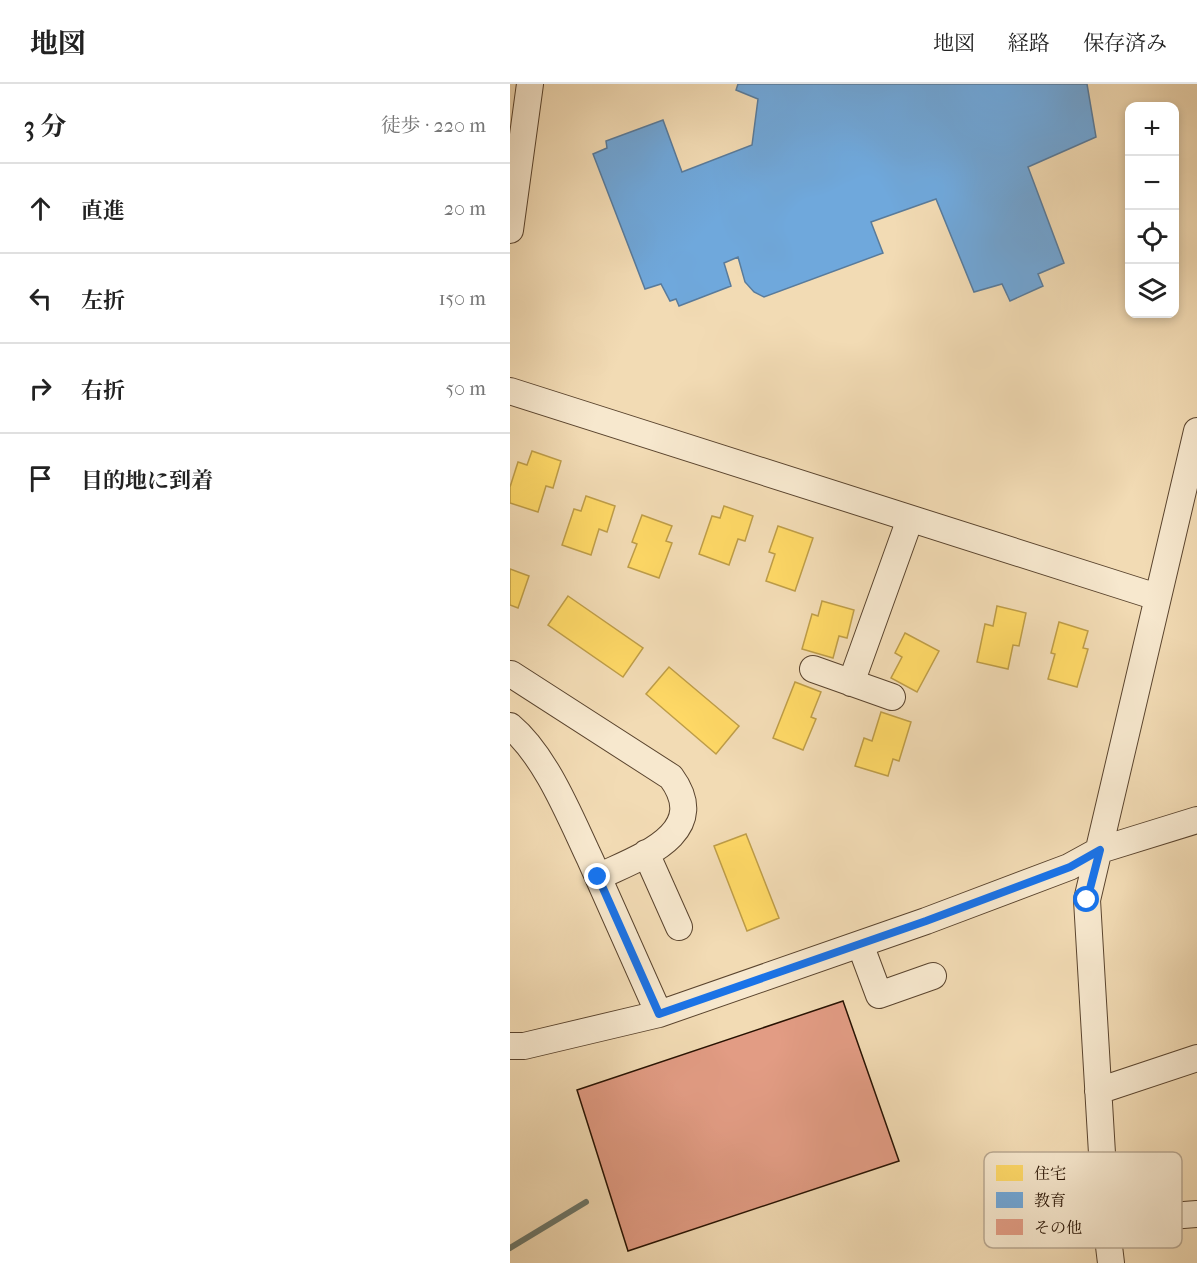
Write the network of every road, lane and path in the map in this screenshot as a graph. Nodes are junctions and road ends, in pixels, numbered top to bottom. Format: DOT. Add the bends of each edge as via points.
graph roads {
  1 [pos="530,84"];
  2 [pos="510,230"];
  3 [pos="510,391"];
  4 [pos="1197,432"];
  5 [pos="910,519"];
  6 [pos="1157,597"];
  7 [pos="813,669"];
  8 [pos="510,674"];
  9 [pos="851,683"];
  10 [pos="892,697"];
  11 [pos="510,726"];
  12 [pos="1197,820"];
  13 [pos="1100,850"];
  14 [pos="646,853"];
  15 [pos="598,877"];
  16 [pos="680,927"];
  17 [pos="860,944"];
  18 [pos="933,976"];
  19 [pos="659,1014"];
  20 [pos="510,1046"];
  21 [pos="1197,1058"];
  22 [pos="1098,1091"];
  23 [pos="1102,1152"];
  24 [pos="1197,1214"];
  25 [pos="1182,1215"];
  26 [pos="1109,1248"];
  27 [pos="1111,1263"];
  1 -- 2 [label="street"];
  3 -- 5 [label="street"];
  4 -- 6 [label="street"];
  5 -- 6 [label="street"];
  5 -- 9 [label="street"];
  6 -- 13 [label="street"];
  7 -- 9 [label="street"];
  8 -- 14 [label="street" via="671,777 681,796 682,821 676,832"];
  9 -- 10 [label="street"];
  11 -- 15 [label="street" via="547,772"];
  12 -- 13 [label="street"];
  13 -- 17 [label="street" via="1070,867"];
  13 -- 22 [label="street" via="1087,900"];
  14 -- 15 [label="street"];
  14 -- 16 [label="street"];
  15 -- 19 [label="street"];
  17 -- 18 [label="street" via="879,995"];
  17 -- 19 [label="street"];
  19 -- 20 [label="street"];
  21 -- 22 [label="street"];
  22 -- 23 [label="street"];
  24 -- 25 [label="street"];
  26 -- 27 [label="street"];
}
